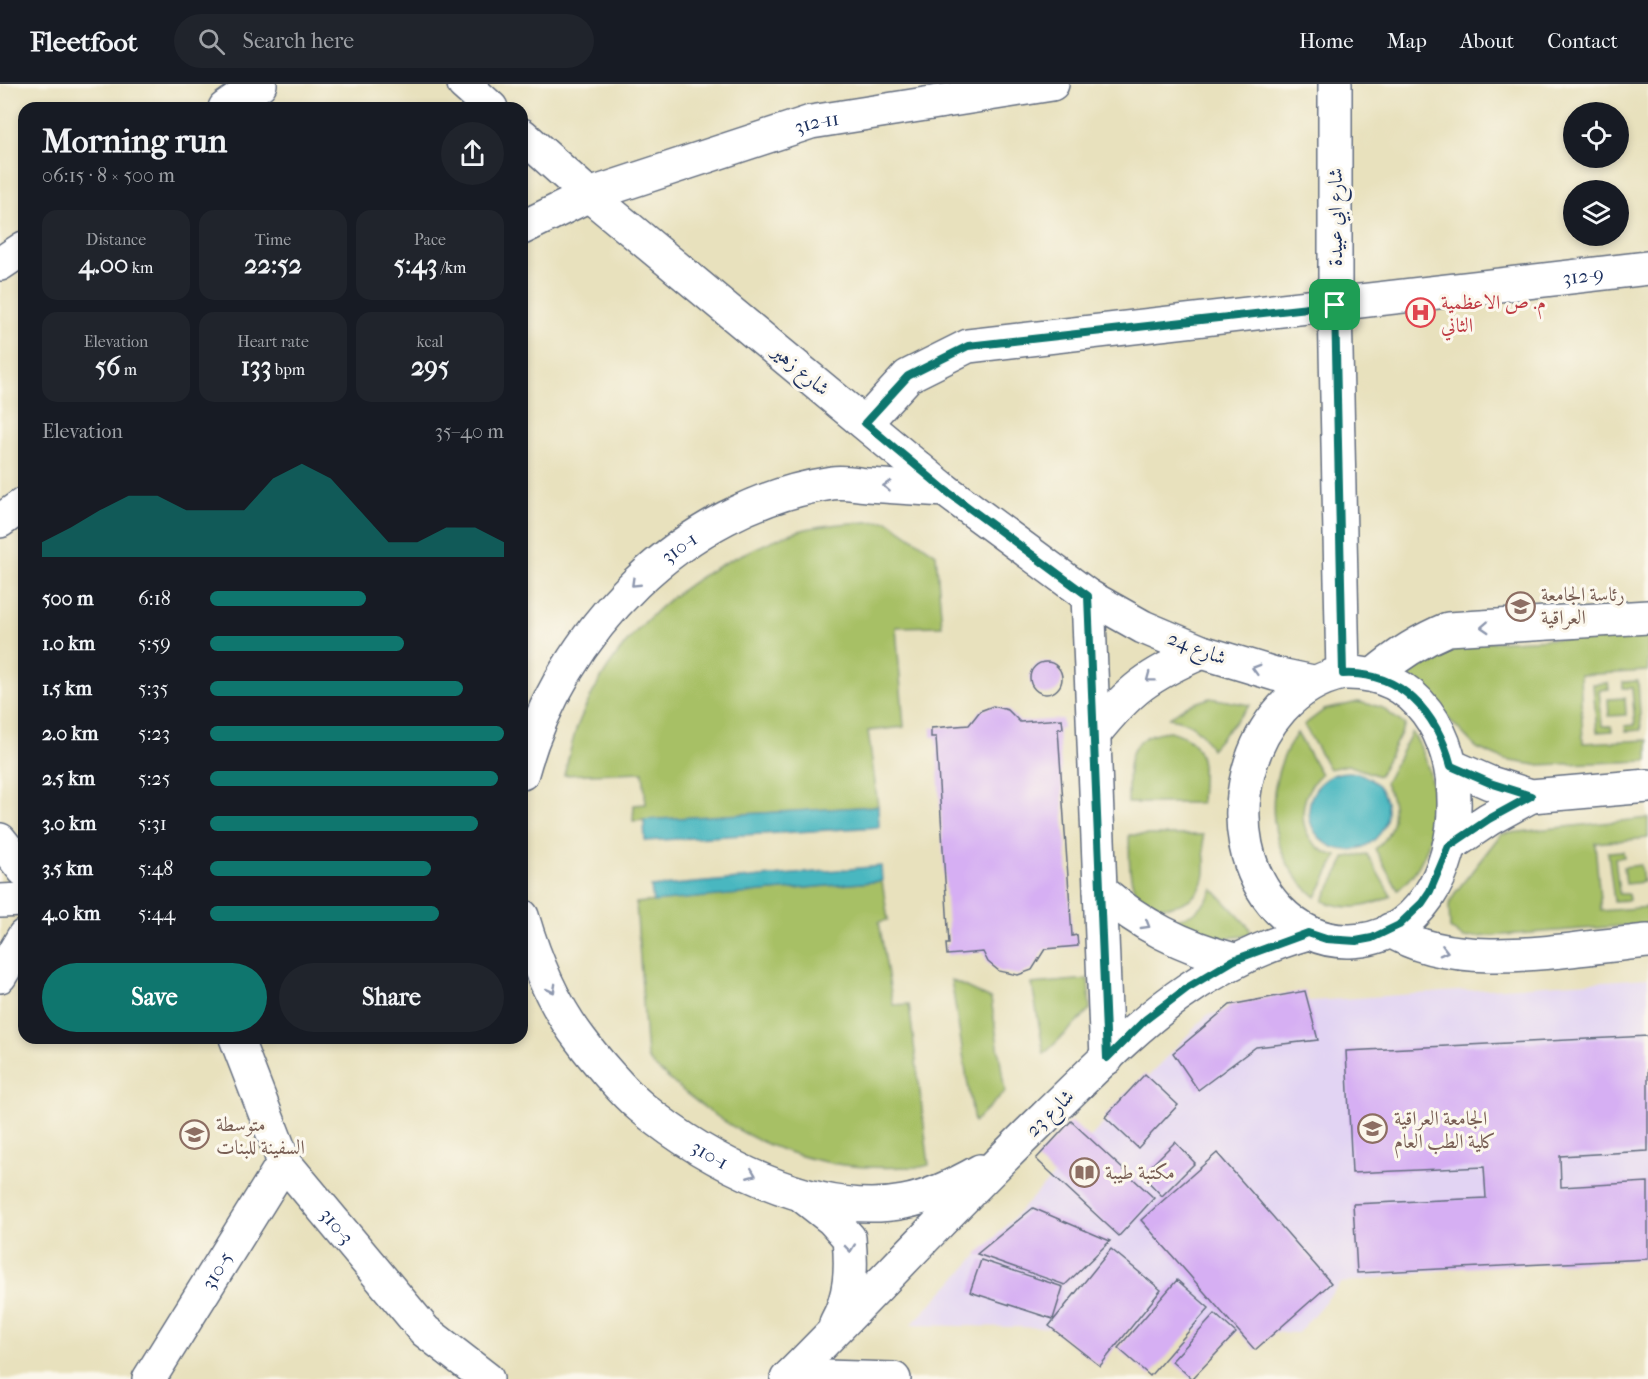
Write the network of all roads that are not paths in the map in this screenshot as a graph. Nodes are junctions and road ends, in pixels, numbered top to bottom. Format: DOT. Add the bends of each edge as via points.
graph roads {
  1 [pos="260,84"];
  2 [pos="464,84"];
  3 [pos="1052,84"];
  4 [pos="1335,84"];
  5 [pos="234,102"];
  6 [pos="484,102"];
  7 [pos="528,140"];
  8 [pos="589,195"];
  9 [pos="528,225"];
  10 [pos="18,252"];
  11 [pos="0,264"];
  12 [pos="1648,268"];
  13 [pos="1335,305"];
  14 [pos="865,423"];
  15 [pos="945,490"];
  16 [pos="18,508"];
  17 [pos="0,521"];
  18 [pos="1088,596"];
  19 [pos="1648,617"];
  20 [pos="1202,651"];
  21 [pos="1343,677"];
  22 [pos="1094,734"];
  23 [pos="528,756"];
  24 [pos="1451,766"];
  25 [pos="1648,786"];
  26 [pos="1531,796"];
  27 [pos="0,840"];
  28 [pos="1449,846"];
  29 [pos="18,862"];
  30 [pos="1100,890"];
  31 [pos="18,900"];
  32 [pos="0,901"];
  33 [pos="1390,930"];
  34 [pos="1308,933"];
  35 [pos="528,936"];
  36 [pos="1648,941"];
  37 [pos="18,946"];
  38 [pos="1234,960"];
  39 [pos="0,976"];
  40 [pos="238,1044"];
  41 [pos="1107,1058"];
  42 [pos="1003,1158"];
  43 [pos="284,1162"];
  44 [pos="798,1192"];
  45 [pos="826,1341"];
  46 [pos="789,1378"];
  47 [pos="149,1379"];
  48 [pos="487,1379"];
  49 [pos="894,1379"];
  1 -- 5 [label="street"];
  2 -- 6 [label="street"];
  3 -- 8 [label="street, 312-11" via="811,122"];
  4 -- 13 [label="street, شارع ابي عبيدة"];
  7 -- 8 [label="street, شارع زهير"];
  8 -- 9 [label="street"];
  8 -- 14 [label="street, شارع زهير"];
  10 -- 11 [label="street"];
  12 -- 13 [label="street, 312-9"];
  13 -- 14 [label="street, 312-9" via="968,346 908,376"];
  13 -- 21 [label="street, شارع ابي عبيدة"];
  14 -- 15 [label="street, شارع زهير"];
  15 -- 18 [label="street, شارع زهير"];
  15 -- 23 [label="street, 310-1, one-way" via="833,483 752,507 713,526 644,575 587,637 544,709"];
  16 -- 17 [label="street"];
  18 -- 20 [label="street, شارع 24" via="1143,627"];
  18 -- 22 [label="street"];
  19 -- 21 [label="street, one-way" via="1448,630"];
  21 -- 20 [label="street, شارع 24, one-way" via="1275,674"];
  20 -- 22 [label="street, one-way" via="1160,671 1123,699"];
  21 -- 24 [label="street, شارع 24" via="1402,688 1424,709 1441,736"];
  21 -- 34 [label="street" via="1288,700 1269,724 1250,768 1245,800 1247,841 1258,878 1275,905"];
  22 -- 30 [label="street"];
  24 -- 26 [label="street"];
  24 -- 28 [label="street, شارع 24" via="1455,814"];
  25 -- 26 [label="street"];
  26 -- 28 [label="street"];
  27 -- 29 [label="street"];
  28 -- 33 [label="street, شارع 24" via="1422,903"];
  30 -- 38 [label="street, one-way" via="1129,915 1162,934 1197,950"];
  30 -- 41 [label="street"];
  31 -- 32 [label="street"];
  33 -- 34 [label="street" via="1356,941"];
  33 -- 36 [label="street, one-way" via="1448,954 1489,956"];
  34 -- 38 [label="street, شارع 23"];
  35 -- 44 [label="street, 310-1, one-way" via="535,959 579,1039 640,1106 714,1158"];
  37 -- 39 [label="street"];
  38 -- 41 [label="street, شارع 23" via="1153,1013"];
  40 -- 43 [label="street, 310-3"];
  41 -- 42 [label="street, شارع 23"];
  42 -- 44 [label="street, 310-1" via="955,1185 904,1202 850,1204"];
  42 -- 45 [label="street, شارع 23"];
  43 -- 47 [label="street, 310-5"];
  43 -- 48 [label="street, 310-3" via="425,1331"];
  44 -- 45 [label="street, one-way" via="849,1238 851,1284 843,1310"];
  45 -- 46 [label="street, شارع 23"];
  46 -- 49 [label="street"];
}
